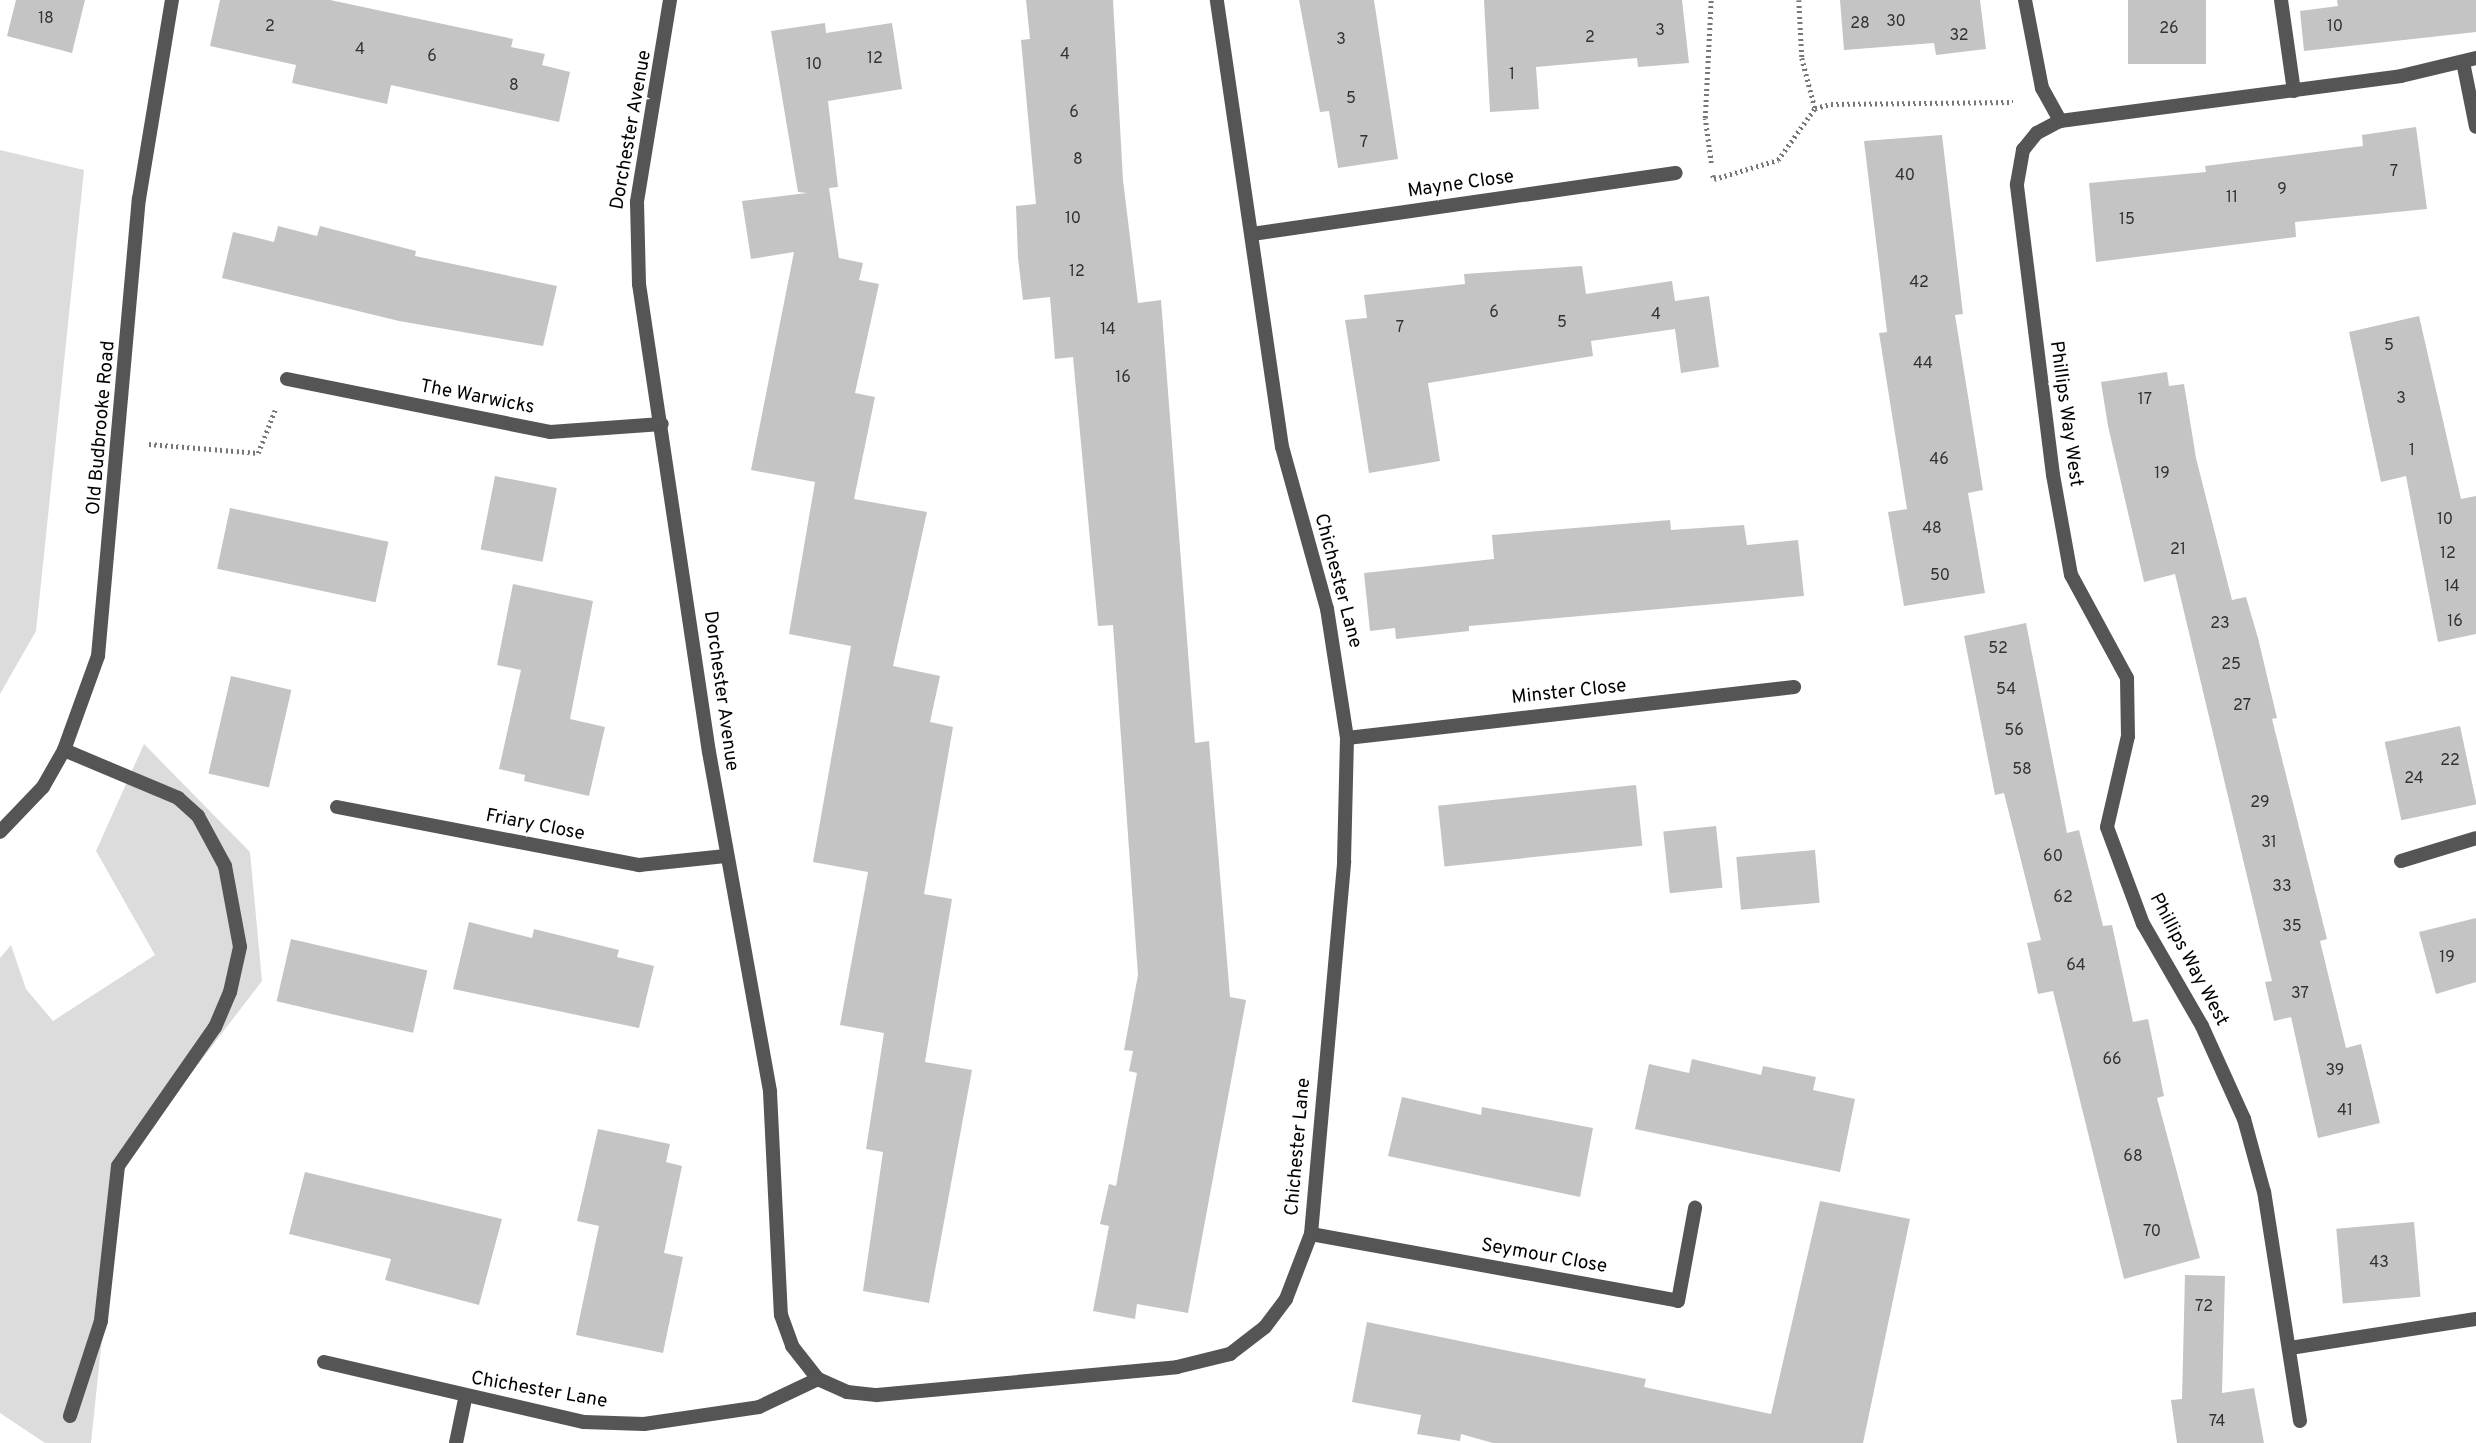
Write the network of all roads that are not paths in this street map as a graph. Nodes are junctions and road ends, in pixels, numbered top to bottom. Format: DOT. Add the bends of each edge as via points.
graph roads {
  1 [pos="172,0"];
  2 [pos="670,0"];
  3 [pos="1217,0"];
  4 [pos="2025,0"];
  5 [pos="2281,0"];
  6 [pos="2469,60"];
  7 [pos="2294,92"];
  8 [pos="2060,121"];
  9 [pos="2476,127"];
  10 [pos="1676,173"];
  11 [pos="1252,234"];
  12 [pos="287,379"];
  13 [pos="662,424"];
  14 [pos="1794,687"];
  15 [pos="1348,738"];
  16 [pos="64,750"];
  17 [pos="337,807"];
  18 [pos="0,832"];
  19 [pos="2476,838"];
  20 [pos="726,856"];
  21 [pos="2401,861"];
  22 [pos="1695,1208"];
  23 [pos="1311,1234"];
  24 [pos="2476,1319"];
  25 [pos="2290,1348"];
  26 [pos="324,1362"];
  27 [pos="818,1379"];
  28 [pos="465,1399"];
  29 [pos="69,1416"];
  30 [pos="2300,1421"];
  31 [pos="456,1443"];
  1 -- 16 [label="street, Old Budbrooke Road" via="139,199 121,441 98,656"];
  2 -- 13 [label="street, Dorchester Avenue" via="635,225"];
  3 -- 11 [label="street, Chichester Lane"];
  4 -- 8 [label="street" via="2042,89"];
  5 -- 7 [label="street"];
  6 -- 7 [label="street, Phillips Way West"];
  6 -- 9 [label="street, Phillips Way West"];
  7 -- 8 [label="street, Phillips Way West"];
  8 -- 25 [label="street, Phillips Way West" via="2037,133 2023,150 2017,184 2053,475 2071,575 2127,678 2128,736 2106,827 2143,924 2202,1026 2244,1119 2264,1192"];
  10 -- 11 [label="street, Mayne Close"];
  11 -- 15 [label="street, Chichester Lane" via="1282,447 1327,609"];
  12 -- 13 [label="street, The Warwicks" via="550,432"];
  13 -- 20 [label="street, Dorchester Avenue"];
  14 -- 15 [label="street, Minster Close"];
  15 -- 23 [label="street, Chichester Lane" via="1344,861"];
  16 -- 18 [label="street, Old Budbrooke Road" via="43,787"];
  16 -- 29 [label="street" via="178,798 198,816 225,866 240,947 230,992 215,1027 118,1166 101,1321"];
  17 -- 20 [label="street, Friary Close" via="639,865"];
  19 -- 21 [label="street"];
  20 -- 27 [label="street, Dorchester Avenue" via="770,1092 781,1315 792,1346"];
  22 -- 23 [label="street, Seymour Close" via="1678,1301"];
  23 -- 27 [label="street, Chichester Lane" via="1286,1299 1265,1327 1230,1354 1177,1367 877,1395 847,1392"];
  24 -- 25 [label="street"];
  25 -- 30 [label="street, Phillips Way West"];
  26 -- 28 [label="street, Chichester Lane"];
  27 -- 28 [label="street, Chichester Lane" via="759,1407 644,1424 584,1422"];
  28 -- 31 [label="street"];
}
